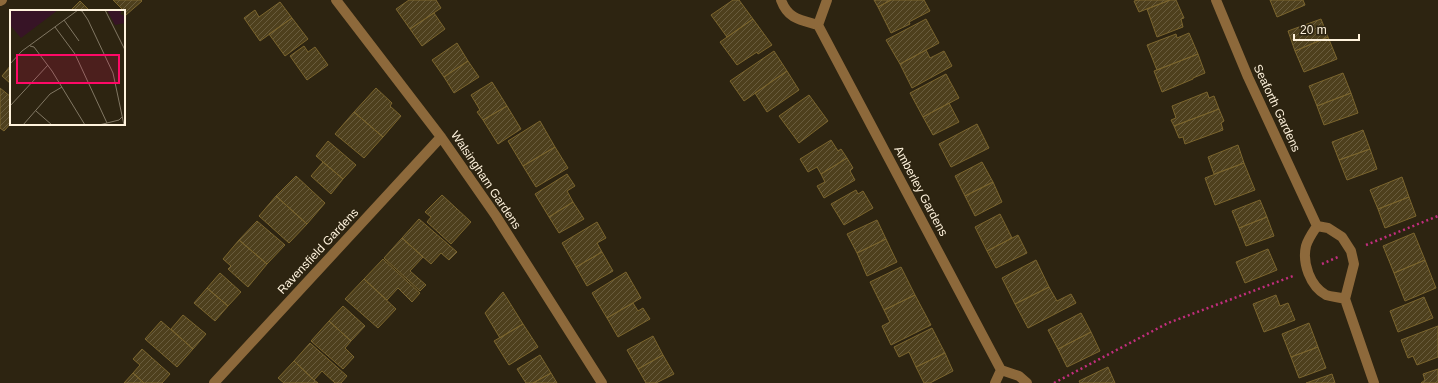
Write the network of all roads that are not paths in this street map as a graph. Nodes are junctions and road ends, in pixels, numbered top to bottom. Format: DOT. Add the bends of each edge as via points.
graph roads {
  1 [pos="336,0"];
  2 [pos="781,0"];
  3 [pos="827,0"];
  4 [pos="1216,0"];
  5 [pos="818,25"];
  6 [pos="441,136"];
  7 [pos="1317,226"];
  8 [pos="1345,298"];
  9 [pos="1001,370"];
  10 [pos="214,383"];
  11 [pos="602,383"];
  12 [pos="994,383"];
  13 [pos="1027,383"];
  14 [pos="1374,383"];
  1 -- 6 [label="street, Walsingham Gardens"];
  2 -- 5 [label="street" via="795,19"];
  3 -- 5 [label="street"];
  4 -- 7 [label="street, Seaforth Gardens" via="1248,77"];
  5 -- 9 [label="street, Amberley Gardens"];
  6 -- 10 [label="street, Ravensfield Gardens"];
  6 -- 11 [label="street, Walsingham Gardens" via="496,216"];
  7 -- 8 [label="street" via="1328,228 1342,237 1351,252 1354,264"];
  7 -- 8 [label="street" via="1306,245 1304,258 1307,271 1315,285 1326,295"];
  8 -- 14 [label="street"];
  9 -- 12 [label="street"];
  9 -- 13 [label="street" via="1019,376"];
}
